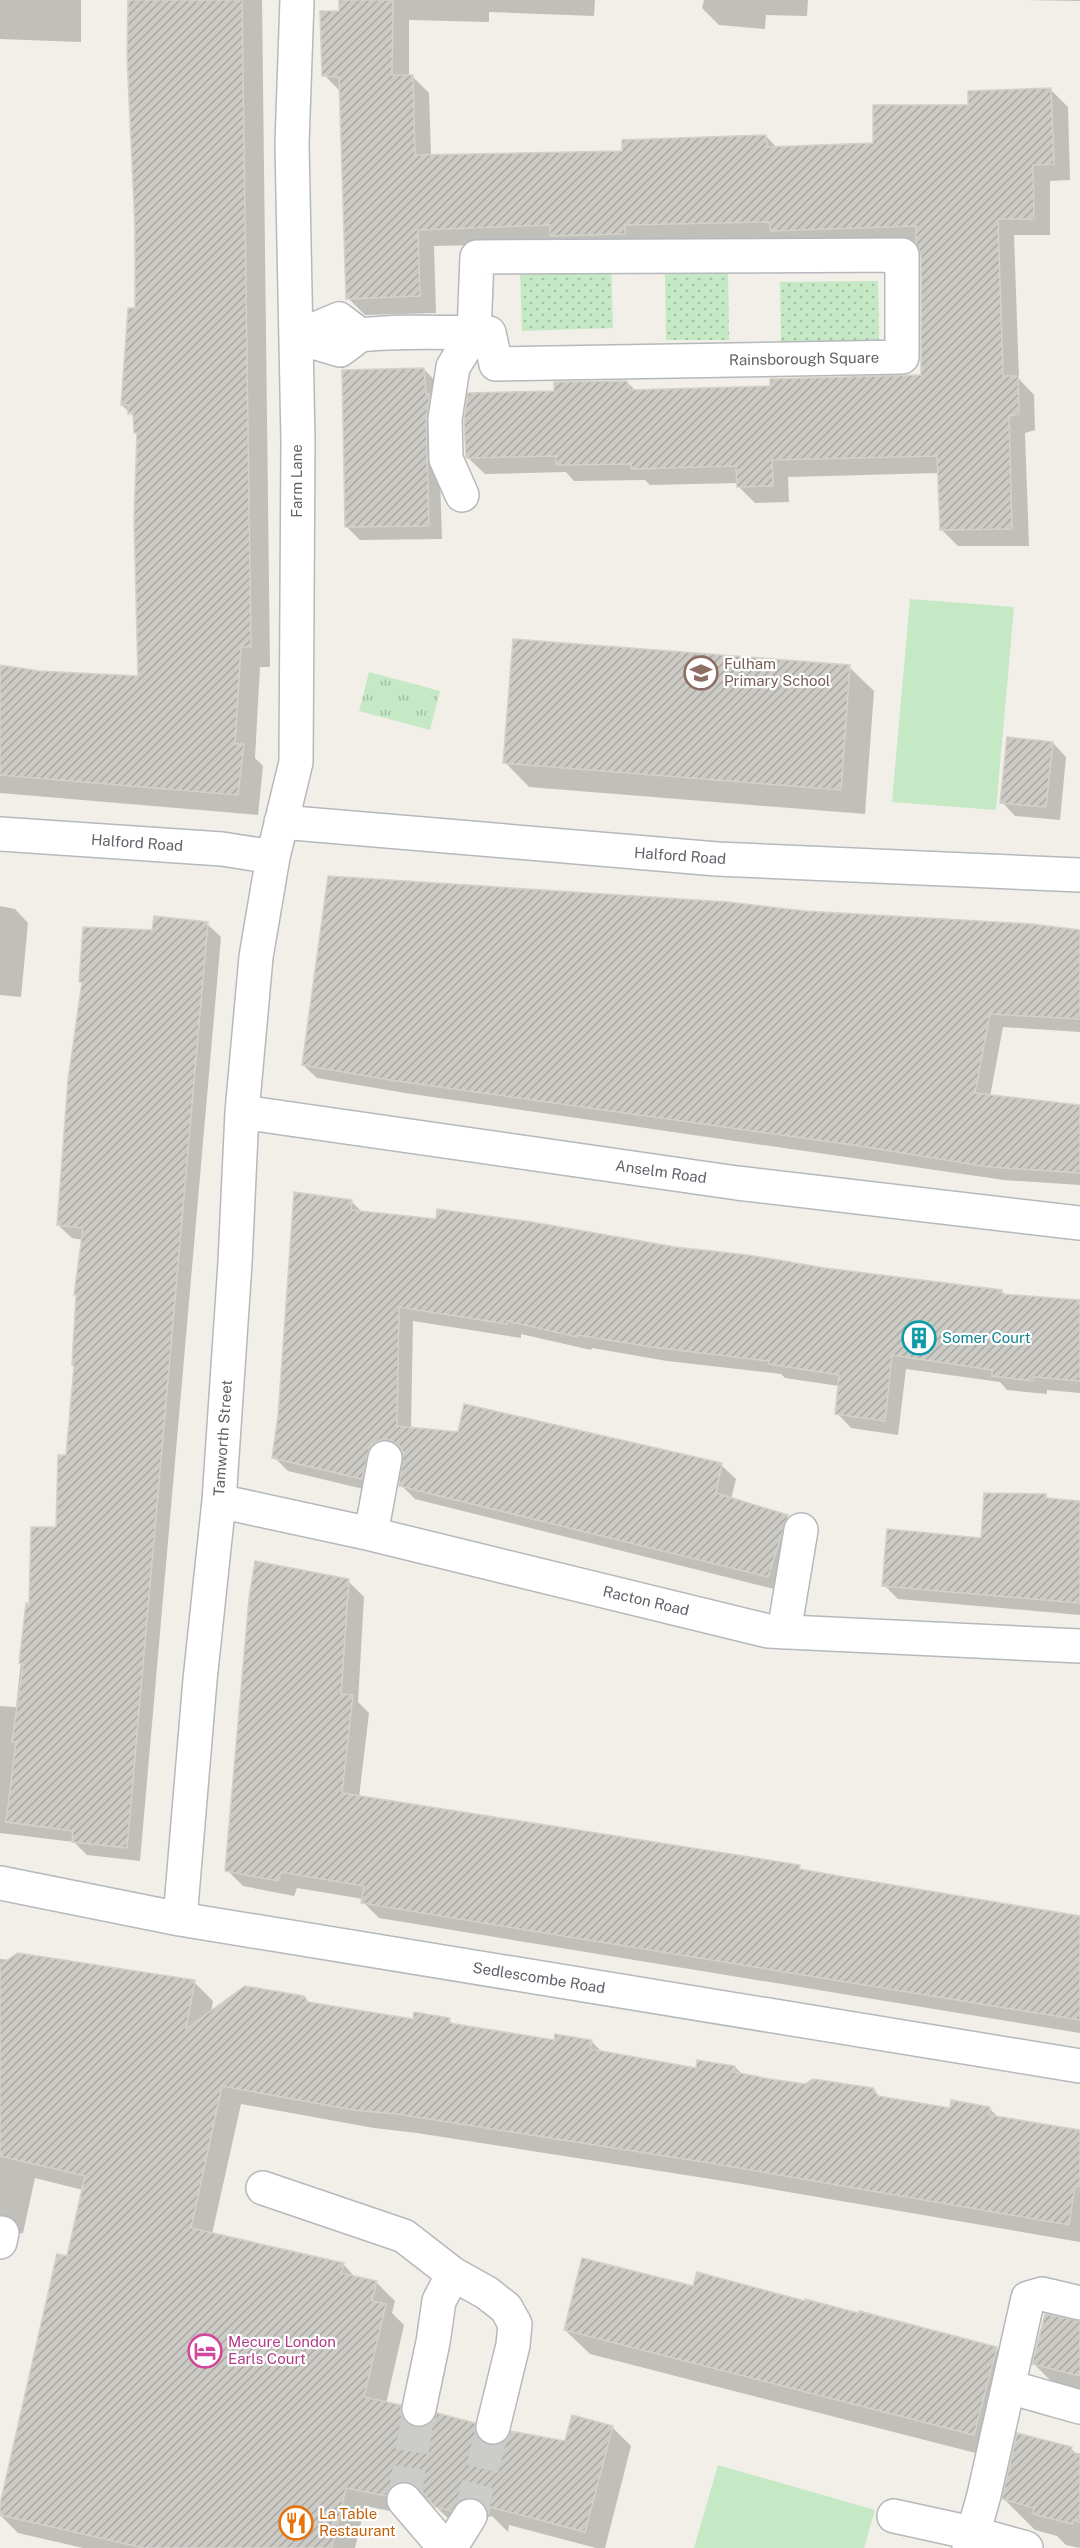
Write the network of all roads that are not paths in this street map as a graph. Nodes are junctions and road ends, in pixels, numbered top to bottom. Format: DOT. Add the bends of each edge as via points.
graph roads {
  1 [pos="297,0"];
  2 [pos="474,333"];
  3 [pos="296,337"];
  4 [pos="462,495"];
  5 [pos="281,822"];
  6 [pos="0,834"];
  7 [pos="273,857"];
  8 [pos="1080,875"];
  9 [pos="256,957"];
  10 [pos="242,1112"];
  11 [pos="1080,1223"];
  12 [pos="385,1458"];
  13 [pos="219,1501"];
  14 [pos="801,1530"];
  15 [pos="371,1534"];
  16 [pos="784,1632"];
  17 [pos="1080,1646"];
  18 [pos="0,1883"];
  19 [pos="180,1919"];
  20 [pos="1080,2066"];
  21 [pos="263,2188"];
  22 [pos="453,2274"];
  23 [pos="1080,2303"];
  24 [pos="1009,2387"];
  25 [pos="1080,2407"];
  26 [pos="419,2409"];
  27 [pos="493,2427"];
  28 [pos="404,2500"];
  29 [pos="470,2516"];
  30 [pos="894,2516"];
  31 [pos="970,2541"];
  32 [pos="445,2548"];
  33 [pos="450,2548"];
  34 [pos="1026,2548"];
  1 -- 3 [label="street, Farm Lane" via="292,144"];
  2 -- 2 [label="street, Rainsborough Square" via="489,333 496,364 902,357 902,255 477,257"];
  2 -- 3 [label="street" via="372,333 340,350"];
  2 -- 4 [label="street" via="453,367 445,419 446,459"];
  3 -- 5 [label="street, Farm Lane" via="296,762"];
  5 -- 7 [label="street, Farm Lane"];
  5 -- 8 [label="street, Halford Road" via="717,859"];
  6 -- 7 [label="street, Halford Road" via="222,849"];
  7 -- 9 [label="street, Farm Lane"];
  9 -- 10 [label="street, Tamworth Street"];
  10 -- 11 [label="street, Anselm Road" via="737,1183"];
  10 -- 13 [label="street, Tamworth Street"];
  12 -- 15 [label="street"];
  13 -- 15 [label="street, Racton Road"];
  13 -- 19 [label="street, Tamworth Street"];
  14 -- 16 [label="street"];
  15 -- 16 [label="street, Racton Road"];
  16 -- 17 [label="street, Racton Road"];
  18 -- 19 [label="street, Sedlescombe Road"];
  19 -- 20 [label="street, Sedlescombe Road"];
  21 -- 22 [label="street" via="404,2236"];
  22 -- 26 [label="street" via="439,2301"];
  22 -- 27 [label="street" via="506,2308 515,2324"];
  23 -- 24 [label="street" via="1042,2294 1028,2298"];
  24 -- 25 [label="street"];
  24 -- 31 [label="street"];
  28 -- 32 [label="street"];
  29 -- 33 [label="street"];
  30 -- 31 [label="street"];
  31 -- 34 [label="street"];
}
